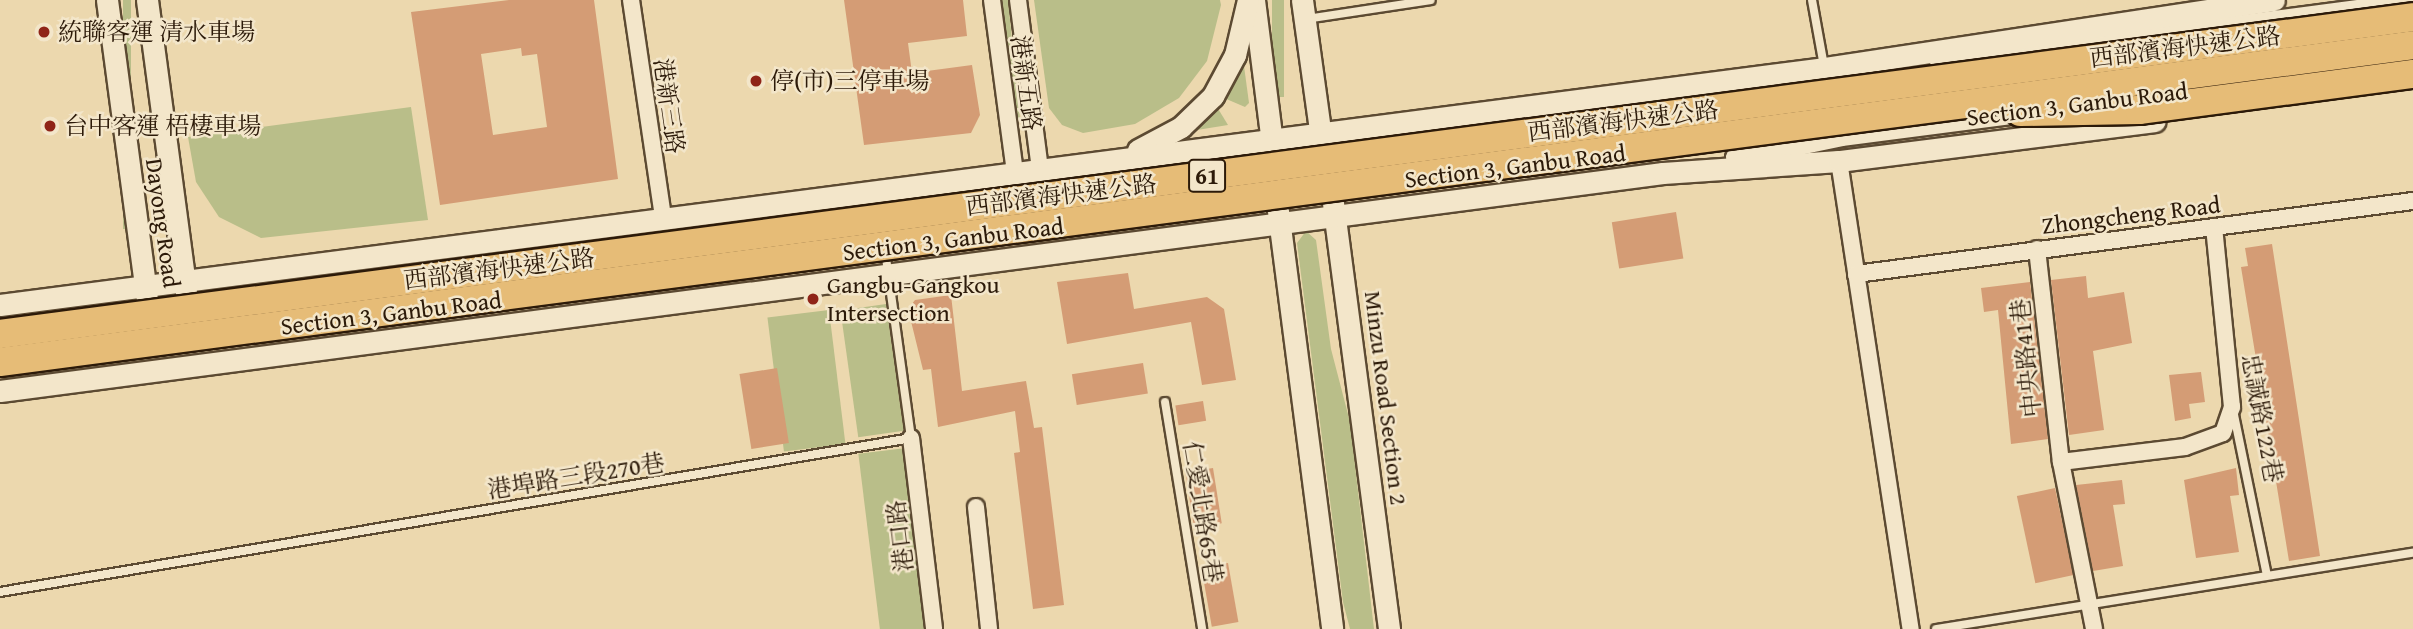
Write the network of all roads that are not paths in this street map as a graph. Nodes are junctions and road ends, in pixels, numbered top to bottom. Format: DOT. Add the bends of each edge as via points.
graph roads {
  1 [pos="107,0"];
  2 [pos="147,0"];
  3 [pos="631,0"];
  4 [pos="992,0"];
  5 [pos="1018,0"];
  6 [pos="1248,0"];
  7 [pos="1254,0"];
  8 [pos="1431,0"];
  9 [pos="1812,0"];
  10 [pos="2274,0"];
  11 [pos="2413,3"];
  12 [pos="1304,10"];
  13 [pos="2413,17"];
  14 [pos="2413,46"];
  15 [pos="2413,60"];
  16 [pos="1824,68"];
  17 [pos="2413,74"];
  18 [pos="1652,88"];
  19 [pos="2413,88"];
  20 [pos="1884,115"];
  21 [pos="1320,132"];
  22 [pos="1272,138"];
  23 [pos="1119,158"];
  24 [pos="1839,161"];
  25 [pos="1040,169"];
  26 [pos="1015,172"];
  27 [pos="1662,173"];
  28 [pos="877,190"];
  29 [pos="2413,201"];
  30 [pos="1336,216"];
  31 [pos="663,218"];
  32 [pos="1279,223"];
  33 [pos="882,226"];
  34 [pos="2214,227"];
  35 [pos="883,238"];
  36 [pos="2037,249"];
  37 [pos="888,274"];
  38 [pos="1856,274"];
  39 [pos="184,281"];
  40 [pos="145,286"];
  41 [pos="0,305"];
  42 [pos="0,334"];
  43 [pos="0,362"];
  44 [pos="195,365"];
  45 [pos="156,370"];
  46 [pos="0,391"];
  47 [pos="1166,402"];
  48 [pos="2232,407"];
  49 [pos="911,438"];
  50 [pos="2061,462"];
  51 [pos="976,507"];
  52 [pos="2413,553"];
  53 [pos="2267,575"];
  54 [pos="0,592"];
  55 [pos="2085,607"];
  56 [pos="934,629"];
  57 [pos="989,629"];
  58 [pos="1202,629"];
  59 [pos="1332,629"];
  60 [pos="1389,629"];
  61 [pos="1911,629"];
  62 [pos="1936,629"];
  63 [pos="2094,629"];
  1 -- 40 [label="street, Dayong Road"];
  2 -- 39 [label="street, Dayong Road"];
  3 -- 31 [label="street, 港新三路"];
  4 -- 26 [label="street, 港新五路"];
  5 -- 25 [label="street, 港新五路"];
  6 -- 23 [label="street" via="1236,55 1208,103 1172,133"];
  7 -- 22 [label="street"];
  8 -- 12 [label="lane"];
  9 -- 16 [label="lane"];
  10 -- 16 [label="street"];
  11 -- 18 [label="street" via="1833,79"];
  12 -- 21 [label="street, Minzu Road Section 2"];
  13 -- 42 [label="highway, 西部濱海快速公路 / 61, bridge"];
  14 -- 20 [label="highway, 西部濱海快速公路 / 61, bridge"];
  15 -- 27 [label="street, Section 3, Ganbu Road" via="1840,135"];
  16 -- 18 [label="street"];
  17 -- 20 [label="highway, bridge" via="2139,110"];
  18 -- 21 [label="street"];
  19 -- 24 [label="street, Section 3, Ganbu Road"];
  20 -- 43 [label="highway, 西部濱海快速公路 / 61, bridge"];
  21 -- 22 [label="street"];
  21 -- 30 [label="street, Minzu Road Section 2"];
  22 -- 23 [label="street"];
  22 -- 32 [label="street"];
  23 -- 25 [label="street"];
  24 -- 27 [label="street, Section 3, Ganbu Road"];
  24 -- 38 [label="street"];
  25 -- 26 [label="street"];
  26 -- 28 [label="street"];
  27 -- 30 [label="street, Section 3, Ganbu Road"];
  28 -- 31 [label="street"];
  28 -- 33 [label="lane"];
  29 -- 34 [label="street, Zhongcheng Road"];
  30 -- 32 [label="street, Section 3, Ganbu Road"];
  30 -- 60 [label="street, Minzu Road Section 2"];
  31 -- 39 [label="street"];
  32 -- 37 [label="street, Section 3, Ganbu Road"];
  32 -- 59 [label="street"];
  34 -- 36 [label="street, Zhongcheng Road"];
  34 -- 48 [label="street, 忠誠路122巷"];
  35 -- 37 [label="lane"];
  36 -- 38 [label="street, Zhongcheng Road"];
  36 -- 50 [label="street, 中央路41巷"];
  37 -- 44 [label="street, Section 3, Ganbu Road"];
  37 -- 49 [label="lane"];
  38 -- 61 [label="street"];
  39 -- 40 [label="street"];
  39 -- 44 [label="street, Dayong Road"];
  40 -- 41 [label="street"];
  40 -- 45 [label="street, Dayong Road"];
  44 -- 45 [label="street, Section 3, Ganbu Road"];
  45 -- 46 [label="street, Section 3, Ganbu Road"];
  47 -- 58 [label="lane, 仁愛北路65巷"];
  48 -- 50 [label="street" via="2223,433 2206,442"];
  48 -- 53 [label="lane, 忠誠路122巷" via="2243,435"];
  49 -- 54 [label="lane, 港埠路三段270巷"];
  49 -- 56 [label="street, 港口路"];
  50 -- 55 [label="street, 中央路41巷"];
  51 -- 57 [label="street"];
  52 -- 53 [label="lane"];
  53 -- 55 [label="lane"];
  55 -- 62 [label="lane"];
  55 -- 63 [label="street, 中央路41巷"];
}
